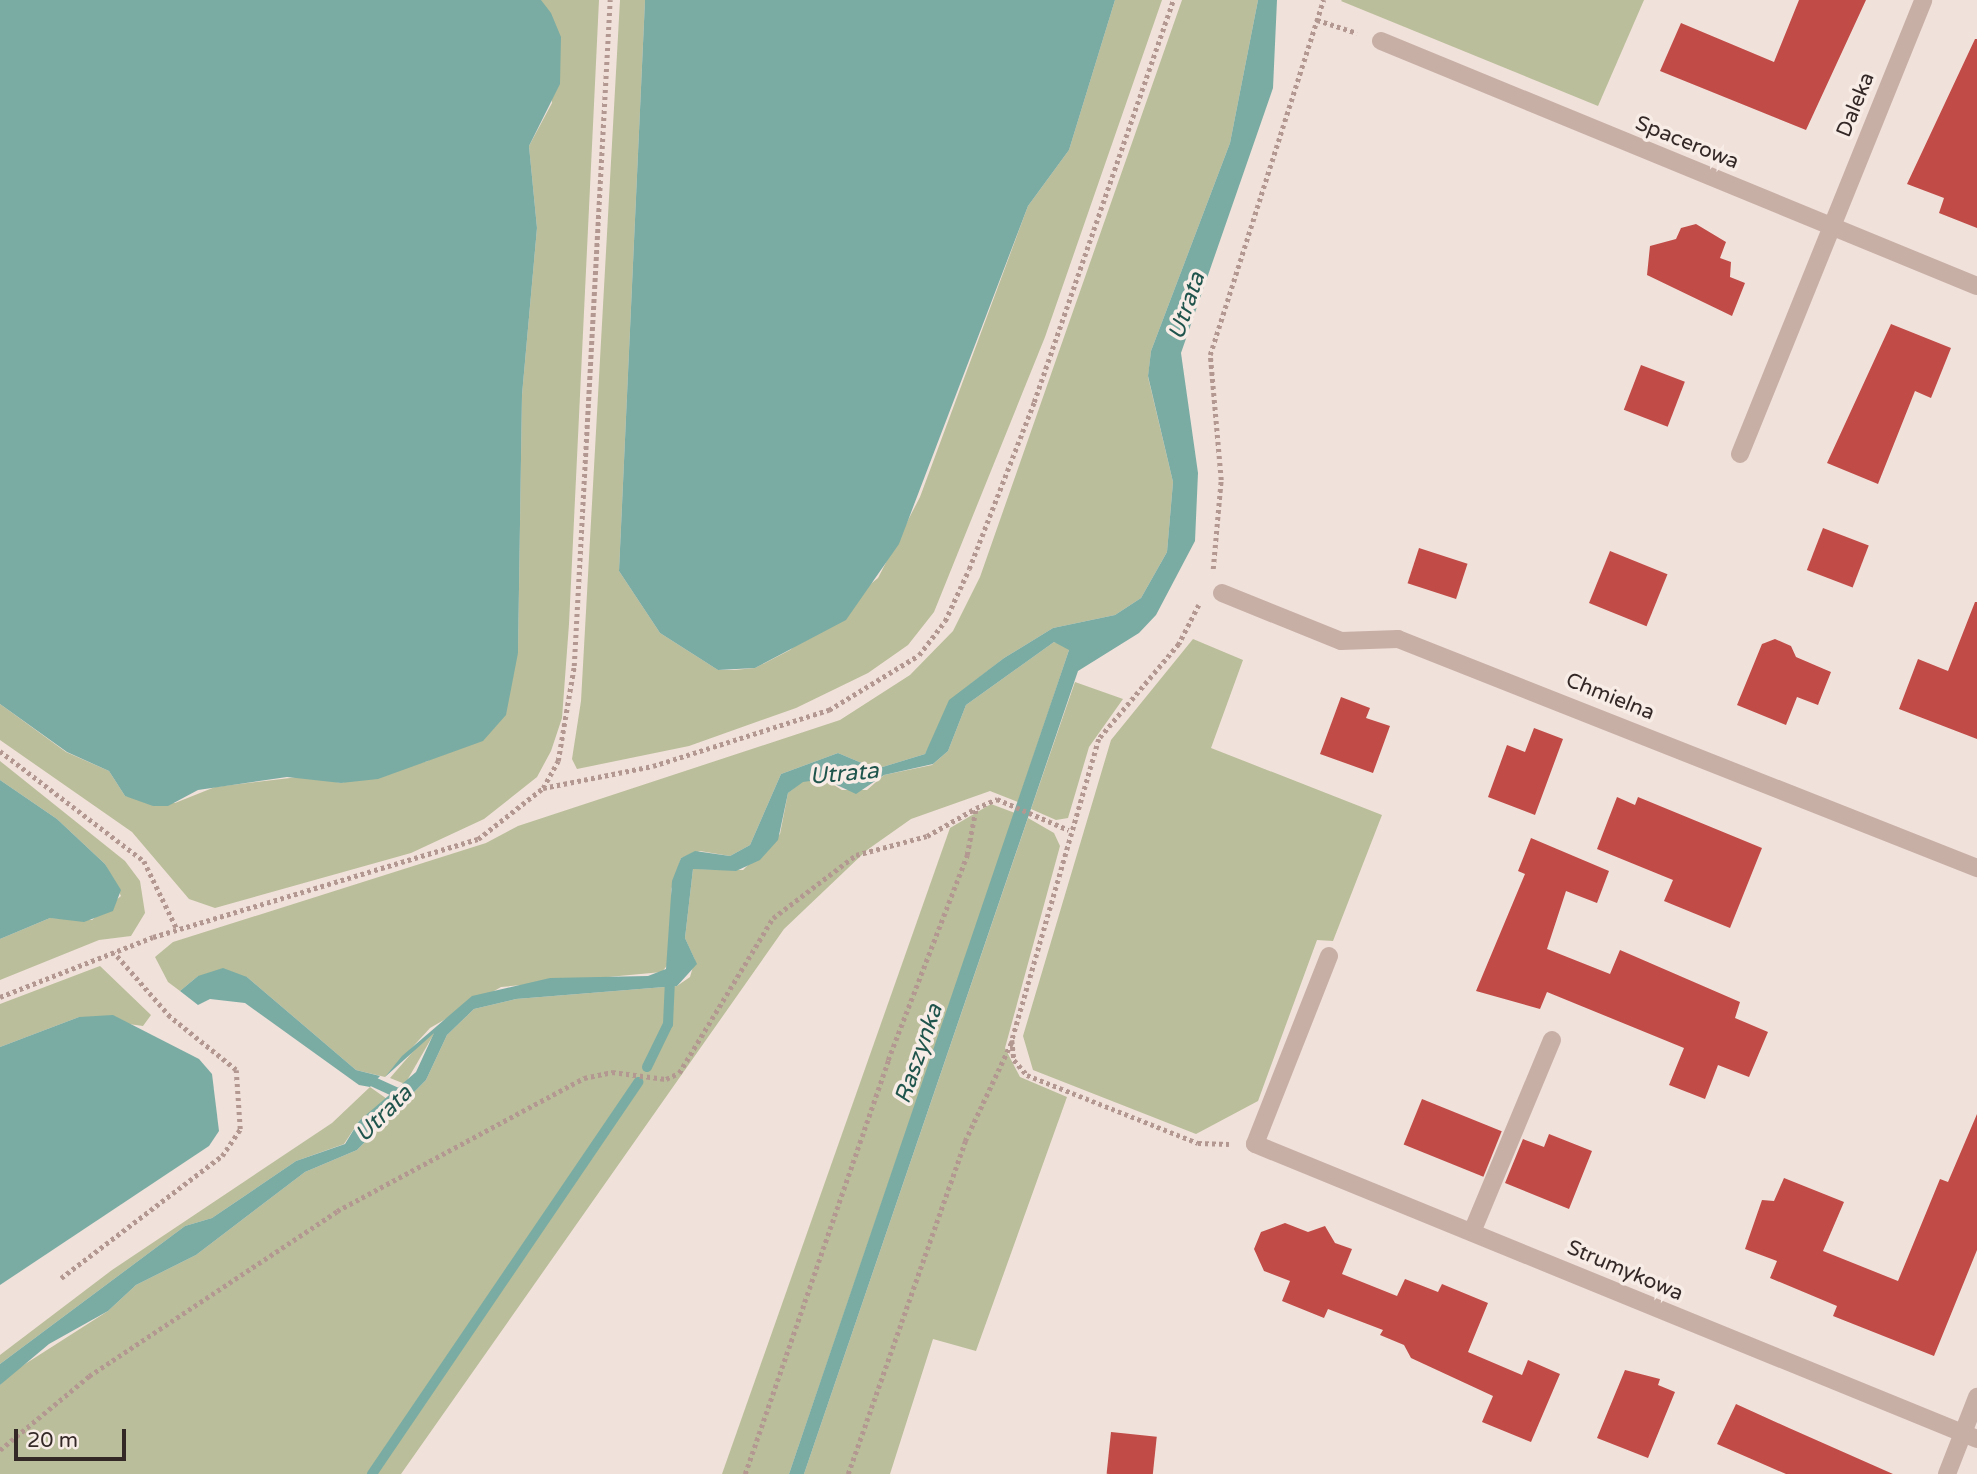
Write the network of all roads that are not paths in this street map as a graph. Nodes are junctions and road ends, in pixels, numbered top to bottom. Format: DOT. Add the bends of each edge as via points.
graph roads {
  1 [pos="1923,0"];
  2 [pos="1381,41"];
  3 [pos="1832,227"];
  4 [pos="1977,286"];
  5 [pos="1740,454"];
  6 [pos="1222,593"];
  7 [pos="1977,868"];
  8 [pos="1329,956"];
  9 [pos="1552,1040"];
  10 [pos="1472,1232"];
  11 [pos="1977,1397"];
  12 [pos="1970,1436"];
  13 [pos="1947,1474"];
  1 -- 3 [label="street, Daleka"];
  2 -- 3 [label="street, Spacerowa"];
  3 -- 4 [label="street, Spacerowa"];
  3 -- 5 [label="street, Daleka"];
  6 -- 7 [label="street, Chmielna" via="1341,641 1398,639"];
  8 -- 10 [label="street, Strumykowa" via="1255,1144"];
  9 -- 10 [label="street"];
  10 -- 12 [label="street, Strumykowa"];
  11 -- 12 [label="street"];
  12 -- 13 [label="street"];
}
